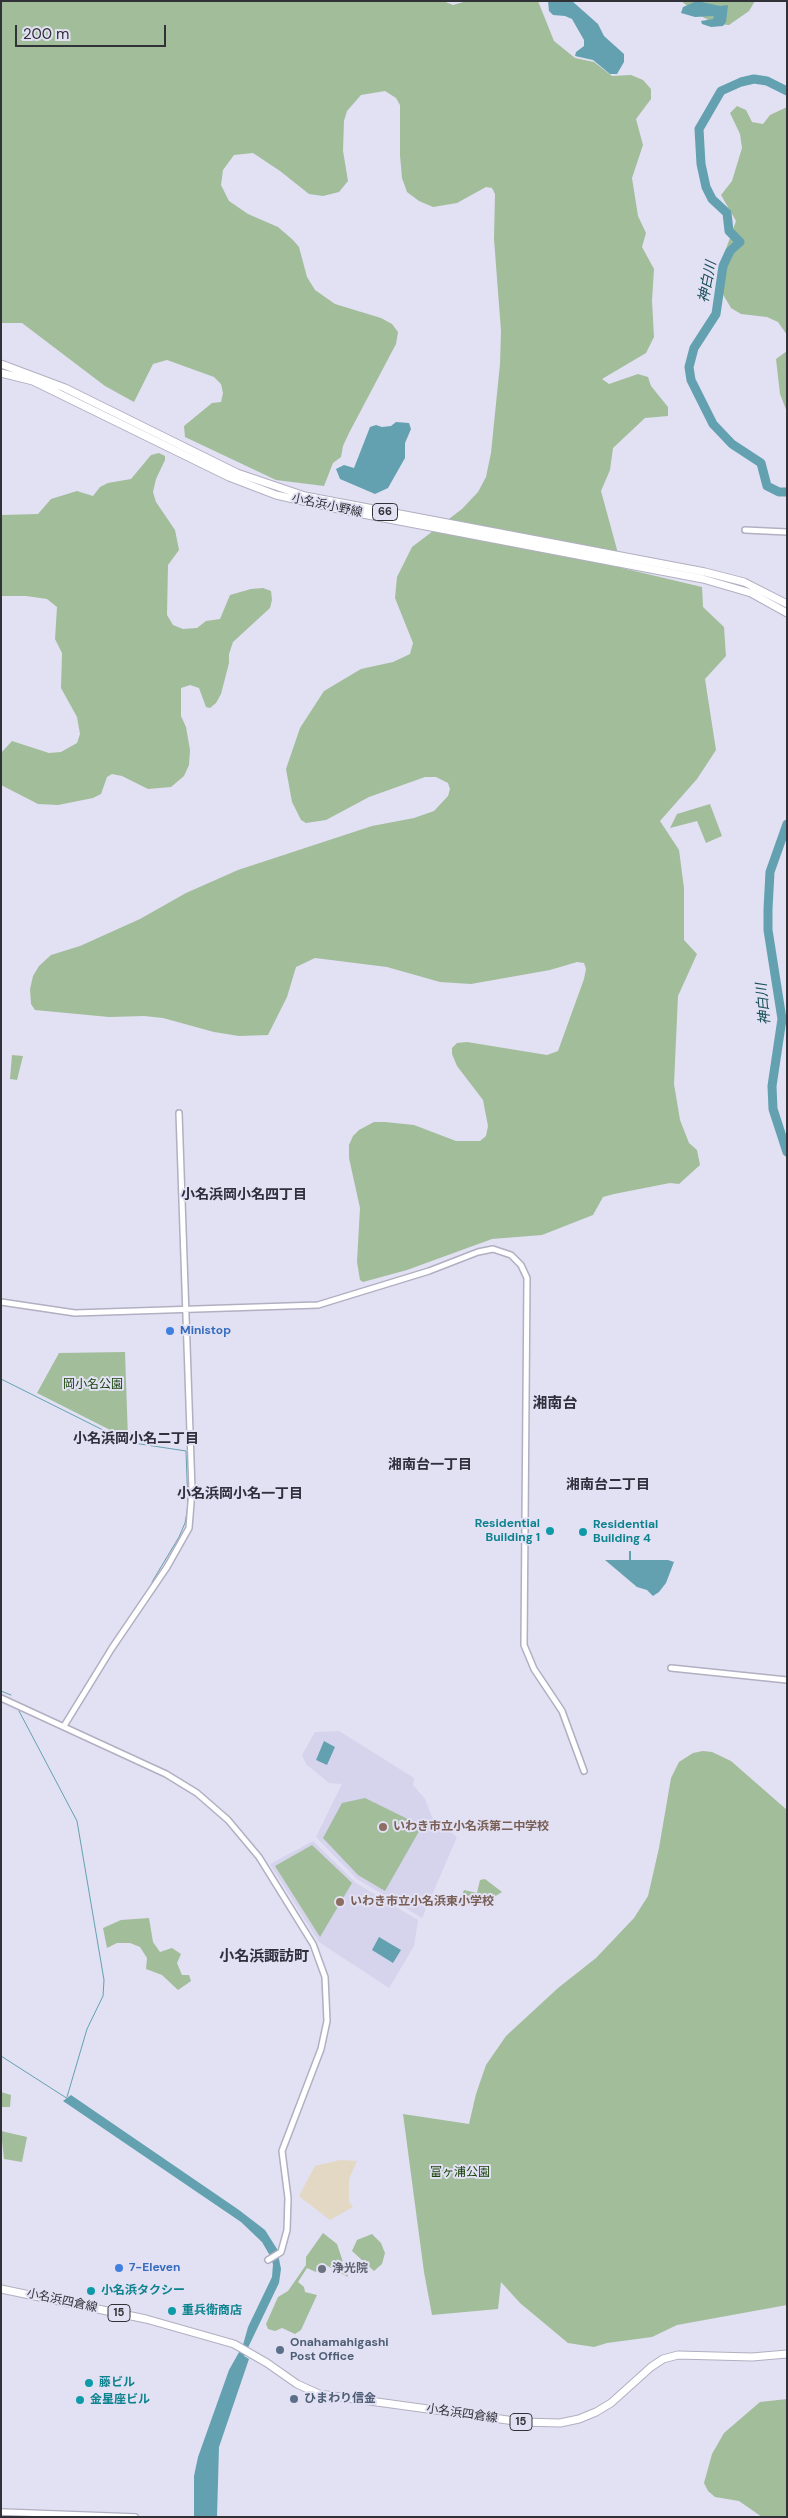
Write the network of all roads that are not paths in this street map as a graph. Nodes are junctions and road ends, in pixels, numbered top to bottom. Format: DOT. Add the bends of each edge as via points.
graph roads {
  1 [pos="1,364"];
  2 [pos="1,373"];
  3 [pos="745,530"];
  4 [pos="787,532"];
  5 [pos="787,604"];
  6 [pos="787,613"];
  7 [pos="179,1113"];
  8 [pos="1,1302"];
  9 [pos="185,1309"];
  10 [pos="671,1668"];
  11 [pos="787,1680"];
  12 [pos="1,1698"];
  13 [pos="64,1726"];
  14 [pos="584,1771"];
  15 [pos="269,2260"];
  16 [pos="1,2289"];
  17 [pos="787,2354"];
  18 [pos="1,2512"];
  19 [pos="79,2516"];
  20 [pos="135,2517"];
  1 -- 5 [label="main road, 小名浜小野線 / 66" via="65,388 236,473 305,496 706,572 744,582"];
  2 -- 6 [label="main road, 小名浜小野線 / 66" via="40,384 228,477 276,495 703,579 743,590"];
  3 -- 4 [label="street"];
  7 -- 9 [label="street"];
  8 -- 9 [label="street" via="75,1312"];
  9 -- 13 [label="street" via="192,1490 189,1528"];
  9 -- 14 [label="street" via="318,1305 486,1250 505,1252 516,1259 527,1278 524,1645 534,1670 562,1711"];
  10 -- 11 [label="street"];
  12 -- 13 [label="street"];
  13 -- 15 [label="street" via="166,1774 218,1811 259,1857 318,1955 326,1986 327,2021 321,2049 282,2151 288,2198 287,2230 279,2253"];
  16 -- 17 [label="main road, 小名浜四倉線 / 15" via="146,2319 238,2347 319,2394 522,2422 560,2423 579,2419 611,2403 663,2359 694,2354 752,2357"];
  18 -- 19 [label="main road"];
  19 -- 20 [label="main road"];
}
